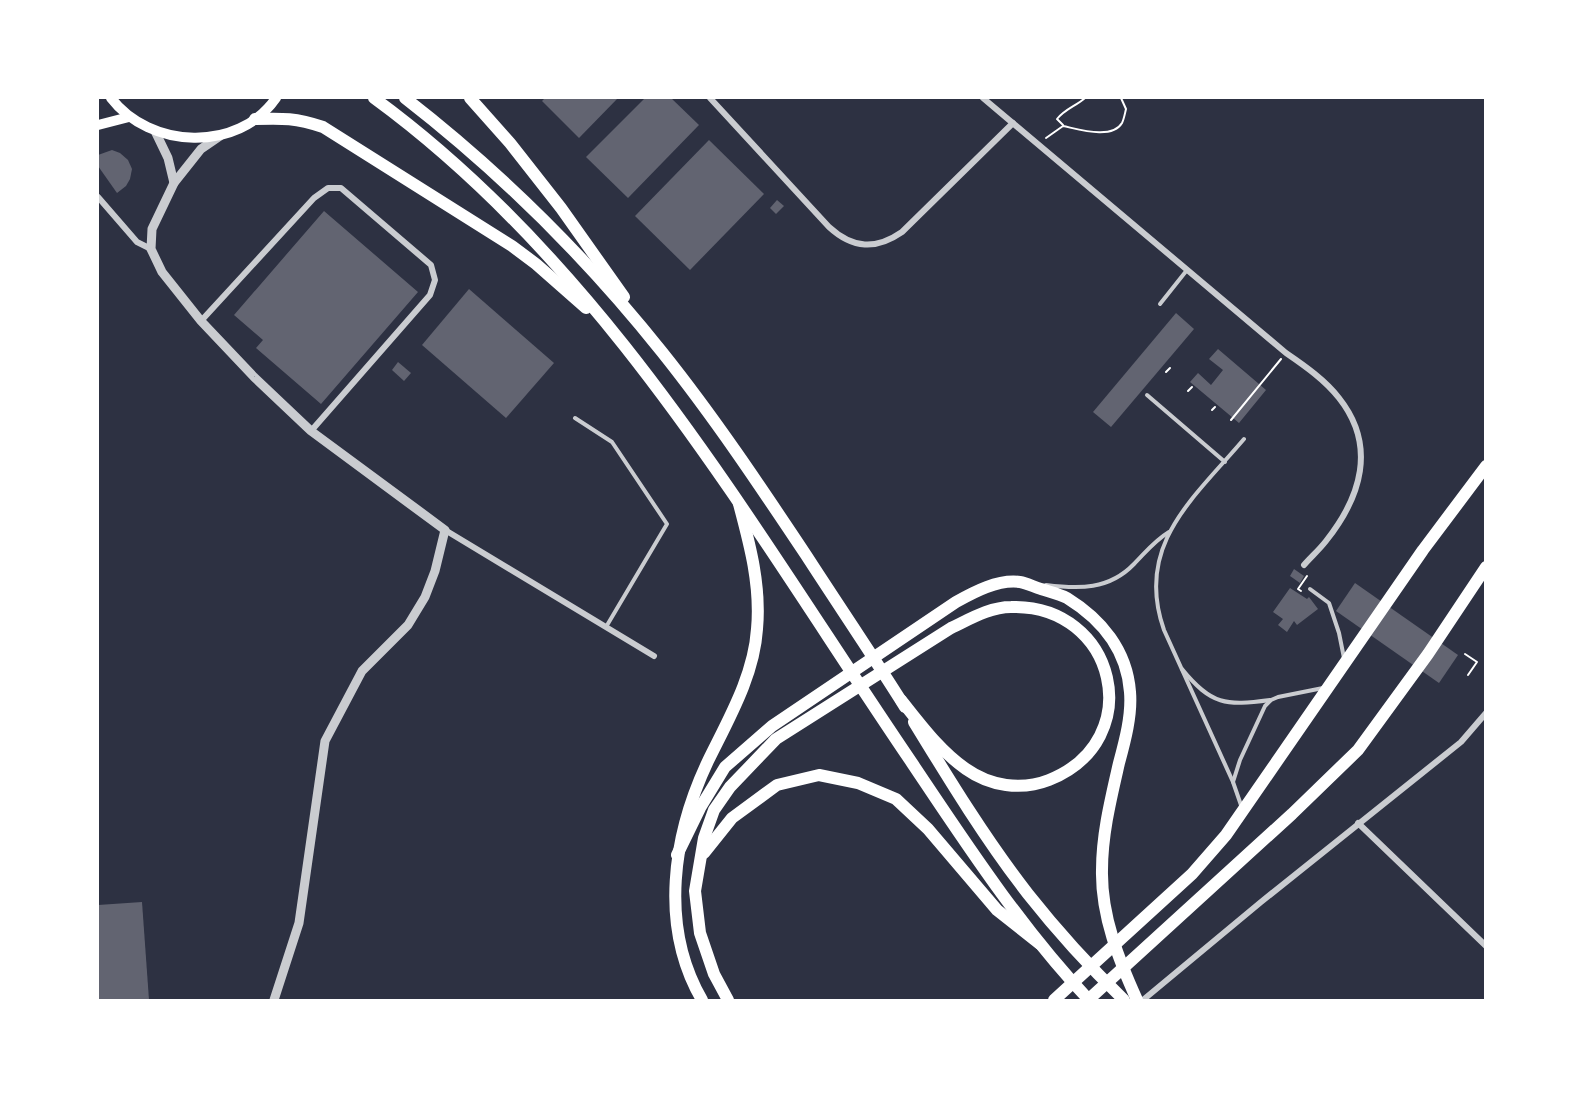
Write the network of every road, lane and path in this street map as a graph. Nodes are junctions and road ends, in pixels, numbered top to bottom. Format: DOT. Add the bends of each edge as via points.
graph roads {
  1 [pos="111,98"];
  2 [pos="276,98"];
  3 [pos="374,98"];
  4 [pos="405,98"];
  5 [pos="470,98"];
  6 [pos="710,98"];
  7 [pos="983,98"];
  8 [pos="1085,98"];
  9 [pos="1121,98"];
  10 [pos="129,117"];
  11 [pos="255,119"];
  12 [pos="1013,123"];
  13 [pos="98,125"];
  14 [pos="1063,126"];
  15 [pos="155,131"];
  16 [pos="220,136"];
  17 [pos="1040,145"];
  18 [pos="174,183"];
  19 [pos="98,196"];
  20 [pos="151,249"];
  21 [pos="1188,269"];
  22 [pos="1160,304"];
  23 [pos="201,321"];
  24 [pos="616,335"];
  25 [pos="662,352"];
  26 [pos="1286,353"];
  27 [pos="1170,368"];
  28 [pos="1166,372"];
  29 [pos="1191,387"];
  30 [pos="1188,391"];
  31 [pos="1147,395"];
  32 [pos="1215,407"];
  33 [pos="1212,410"];
  34 [pos="575,418"];
  35 [pos="1231,420"];
  36 [pos="311,431"];
  37 [pos="1244,439"];
  38 [pos="1225,462"];
  39 [pos="1485,466"];
  40 [pos="739,504"];
  41 [pos="445,530"];
  42 [pos="1169,532"];
  43 [pos="1304,565"];
  44 [pos="1485,567"];
  45 [pos="1019,582"];
  46 [pos="1310,589"];
  47 [pos="606,627"];
  48 [pos="1465,654"];
  49 [pos="654,656"];
  50 [pos="1344,662"];
  51 [pos="1178,663"];
  52 [pos="1468,675"];
  53 [pos="1326,687"];
  54 [pos="901,700"];
  55 [pos="1271,700"];
  56 [pos="1485,713"];
  57 [pos="1233,782"];
  58 [pos="1243,812"];
  59 [pos="1358,823"];
  60 [pos="677,855"];
  61 [pos="700,859"];
  62 [pos="1040,944"];
  63 [pos="1485,946"];
  64 [pos="274,1000"];
  65 [pos="702,1000"];
  66 [pos="728,1000"];
  67 [pos="1054,1000"];
  68 [pos="1088,1000"];
  69 [pos="1124,1000"];
  70 [pos="1137,1000"];
  71 [pos="1143,1000"];
  1 -- 10 [label="main road"];
  2 -- 11 [label="main road"];
  3 -- 24 [label="highway" via="466,173 534,240"];
  4 -- 25 [label="highway" via="539,217 623,304"];
  5 -- 25 [label="highway" via="561,208"];
  6 -- 12 [label="street" via="829,227 850,242 862,244 877,244 902,232"];
  7 -- 12 [label="street"];
  8 -- 14 [label="path" via="1065,109 1057,119"];
  9 -- 14 [label="path" via="1126,109 1121,124 1112,131 1091,132"];
  10 -- 13 [label="main road"];
  10 -- 15 [label="main road"];
  11 -- 16 [label="main road"];
  11 -- 24 [label="highway" via="286,117 323,127 512,246"];
  12 -- 17 [label="street"];
  14 -- 17 [label="path"];
  15 -- 16 [label="main road" via="181,138"];
  15 -- 18 [label="street"];
  16 -- 18 [label="street" via="201,149"];
  17 -- 21 [label="street"];
  18 -- 20 [label="street" via="152,229"];
  19 -- 20 [label="street" via="137,242"];
  20 -- 23 [label="street" via="162,272"];
  21 -- 22 [label="lane"];
  21 -- 26 [label="street"];
  23 -- 36 [label="street"];
  23 -- 36 [label="street" via="314,198 328,188 341,188 431,265 435,280 430,295"];
  24 -- 40 [label="highway"];
  25 -- 54 [label="highway" via="718,426"];
  26 -- 35 [label="path"];
  26 -- 43 [label="street" via="1338,397 1354,424 1361,454 1360,479 1352,500 1326,541"];
  27 -- 28 [label="path"];
  29 -- 30 [label="path"];
  31 -- 38 [label="lane"];
  32 -- 33 [label="path"];
  34 -- 47 [label="lane" via="612,442 667,524"];
  36 -- 41 [label="street"];
  37 -- 38 [label="lane"];
  38 -- 42 [label="lane"];
  39 -- 50 [label="highway"];
  40 -- 60 [label="highway" via="752,551 757,631 748,673 688,807"];
  40 -- 62 [label="highway" via="984,869"];
  41 -- 47 [label="street"];
  41 -- 64 [label="street" via="425,597 408,624 362,671 324,741 300,923"];
  42 -- 45 [label="lane" via="1154,541 1133,566 1103,585 1086,588"];
  42 -- 51 [label="lane" via="1159,556 1156,598 1160,620"];
  44 -- 68 [label="highway" via="1358,750"];
  45 -- 60 [label="highway" via="977,591 956,602 772,726 726,767"];
  45 -- 70 [label="highway" via="1063,596 1086,610 1116,645 1126,669 1131,692 1129,715 1104,839 1102,894 1118,956"];
  46 -- 50 [label="lane" via="1329,603 1340,633"];
  47 -- 49 [label="street"];
  48 -- 52 [label="path" via="1477,662"];
  50 -- 53 [label="highway"];
  51 -- 55 [label="lane" via="1194,683 1222,701 1235,704"];
  51 -- 57 [label="lane"];
  53 -- 55 [label="lane"];
  53 -- 58 [label="highway"];
  54 -- 61 [label="highway" via="938,745 966,769 1011,786 1038,784 1059,776 1080,761 1097,741 1107,719 1111,691 1106,668 1072,624 1041,609 1010,607 980,614 951,628 776,739 730,787 714,810"];
  54 -- 69 [label="highway" via="964,804 1029,895"];
  55 -- 57 [label="lane" via="1251,734"];
  56 -- 59 [label="street" via="1461,742"];
  57 -- 58 [label="lane"];
  58 -- 67 [label="highway" via="1192,874"];
  59 -- 63 [label="street"];
  59 -- 71 [label="street"];
  60 -- 65 [label="highway" via="679,939 692,982"];
  61 -- 62 [label="highway" via="732,818 777,784 819,775 858,783 896,799 928,829 997,910"];
  61 -- 66 [label="highway" via="695,891 700,933"];
  62 -- 68 [label="highway"];
}
